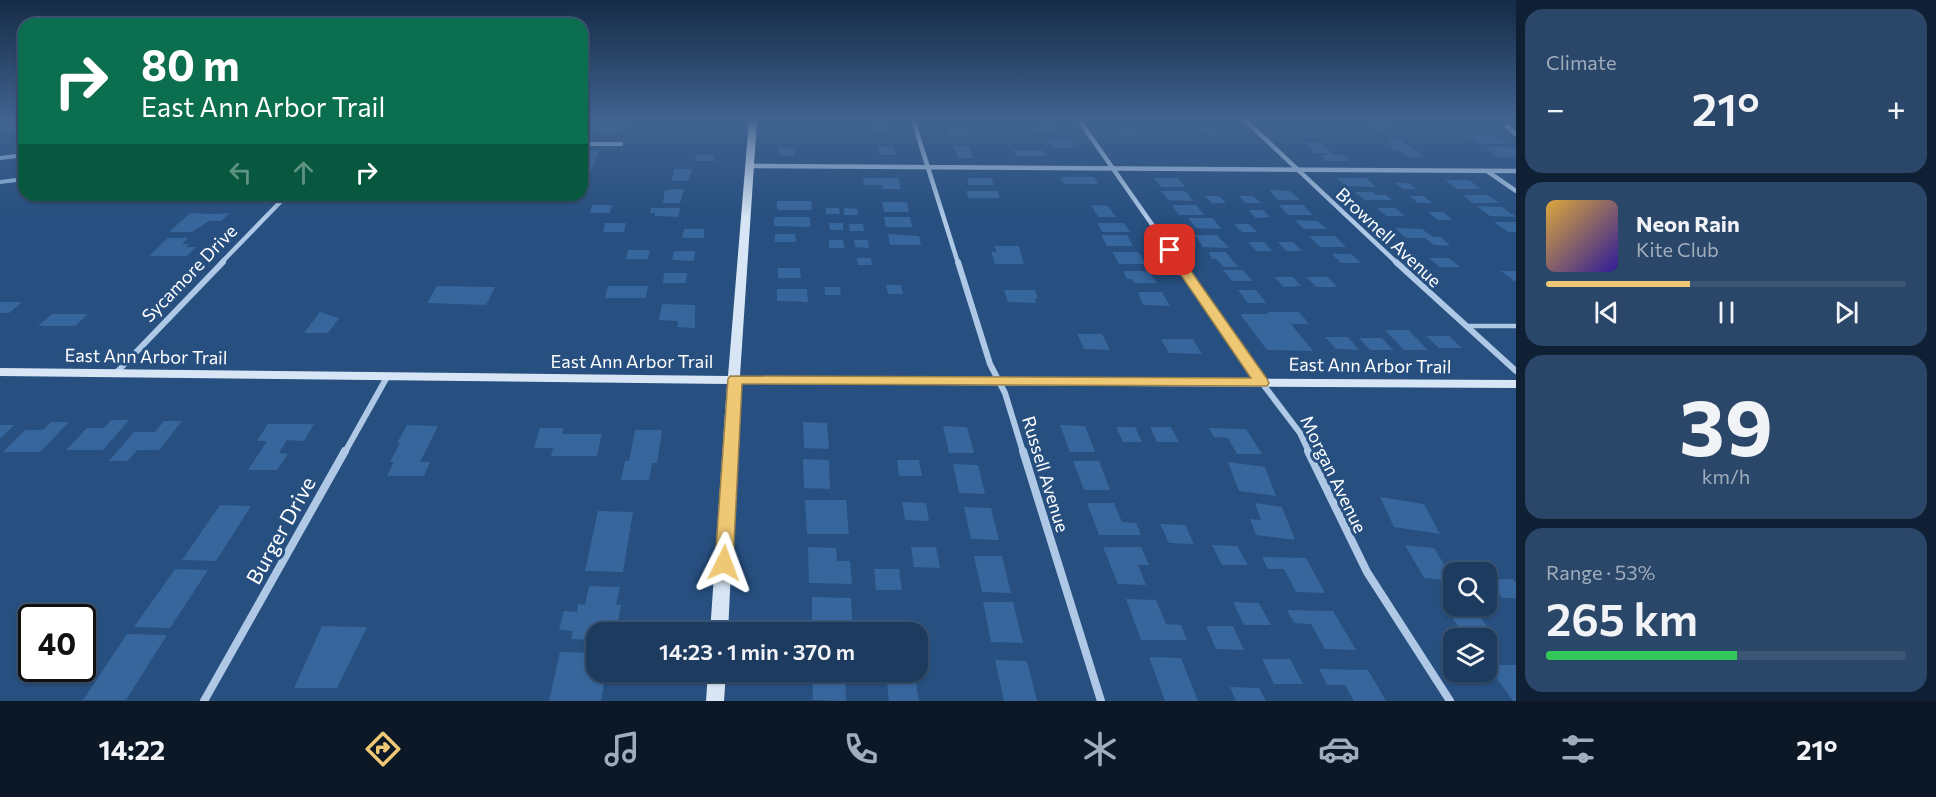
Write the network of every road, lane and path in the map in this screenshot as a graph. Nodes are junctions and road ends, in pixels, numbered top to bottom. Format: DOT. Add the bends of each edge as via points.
graph roads {
  1 [pos="751,153"];
  2 [pos="923,153"];
  3 [pos="1101,153"];
  4 [pos="1280,153"];
  5 [pos="750,166"];
  6 [pos="928,167"];
  7 [pos="1112,168"];
  8 [pos="1298,170"];
  9 [pos="1486,171"];
  10 [pos="1516,171"];
  11 [pos="1516,191"];
  12 [pos="281,201"];
  13 [pos="1464,326"];
  14 [pos="1516,326"];
  15 [pos="1516,371"];
  16 [pos="0,372"];
  17 [pos="114,374"];
  18 [pos="387,376"];
  19 [pos="735,379"];
  20 [pos="999,382"];
  21 [pos="1262,383"];
  22 [pos="1516,384"];
  23 [pos="721,622"];
  24 [pos="716,682"];
  25 [pos="204,701"];
  26 [pos="715,701"];
  27 [pos="1101,701"];
  28 [pos="1450,701"];
  1 -- 5 [label="street"];
  2 -- 6 [label="street, Russell Avenue"];
  3 -- 7 [label="street, Morgan Avenue"];
  4 -- 8 [label="street, Brownell Avenue"];
  5 -- 6 [label="street"];
  5 -- 19 [label="street"];
  6 -- 7 [label="street"];
  6 -- 20 [label="street, Russell Avenue"];
  7 -- 8 [label="street"];
  7 -- 21 [label="street, Morgan Avenue"];
  8 -- 9 [label="street"];
  8 -- 13 [label="street, Brownell Avenue"];
  9 -- 10 [label="street"];
  9 -- 11 [label="street"];
  12 -- 17 [label="street, Sycamore Drive"];
  13 -- 14 [label="lane"];
  13 -- 15 [label="street, Brownell Avenue"];
  16 -- 17 [label="street, East Ann Arbor Trail"];
  17 -- 18 [label="street, East Ann Arbor Trail"];
  18 -- 19 [label="street, East Ann Arbor Trail"];
  18 -- 25 [label="street, Burger Drive"];
  19 -- 20 [label="street, East Ann Arbor Trail"];
  19 -- 23 [label="street"];
  20 -- 21 [label="street, East Ann Arbor Trail"];
  20 -- 27 [label="street, Russell Avenue"];
  21 -- 22 [label="street, East Ann Arbor Trail"];
  21 -- 28 [label="street, Morgan Avenue" via="1308,445 1367,572"];
  24 -- 26 [label="street"];
}
